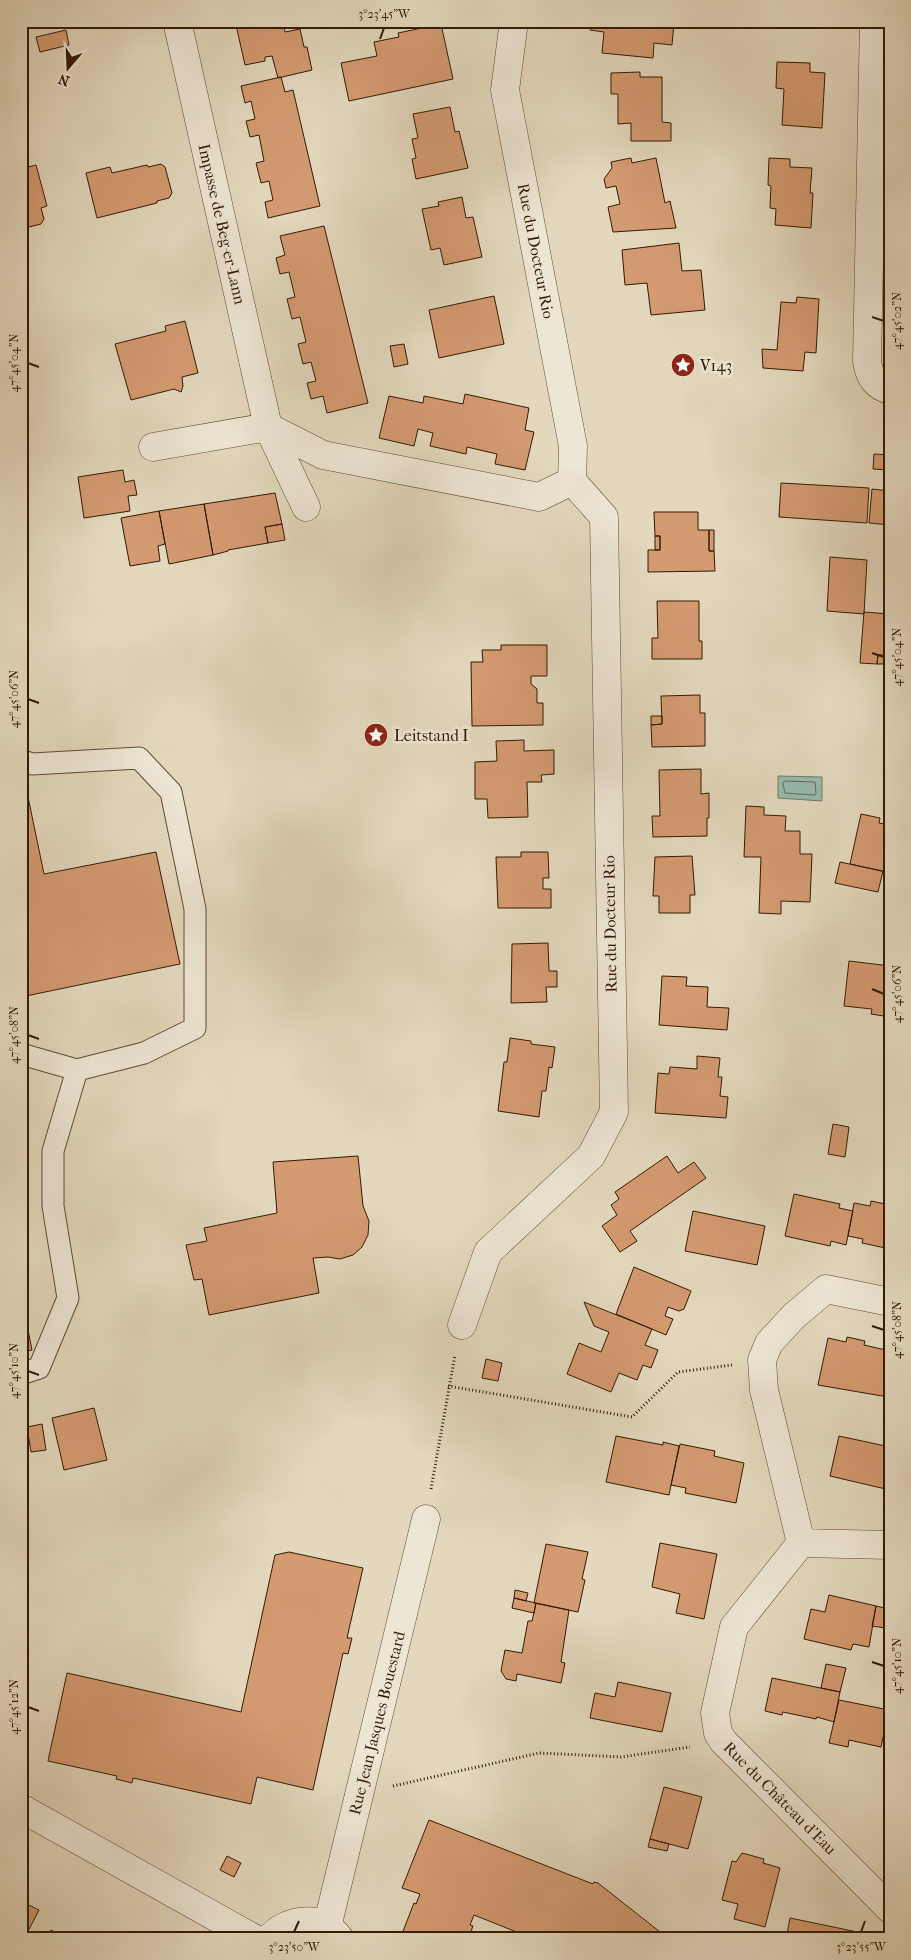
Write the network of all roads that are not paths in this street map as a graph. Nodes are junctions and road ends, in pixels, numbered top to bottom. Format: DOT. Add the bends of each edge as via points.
graph roads {
  1 [pos="177,21"];
  2 [pos="514,21"];
  3 [pos="874,21"];
  4 [pos="890,390"];
  5 [pos="268,427"];
  6 [pos="152,447"];
  7 [pos="572,482"];
  8 [pos="306,507"];
  9 [pos="21,760"];
  10 [pos="21,1054"];
  11 [pos="77,1070"];
  12 [pos="890,1302"];
  13 [pos="462,1325"];
  14 [pos="21,1374"];
  15 [pos="426,1519"];
  16 [pos="801,1543"];
  17 [pos="890,1545"];
  18 [pos="21,1808"];
  19 [pos="890,1909"];
  20 [pos="334,1933"];
  21 [pos="255,1939"];
  22 [pos="269,1939"];
  1 -- 5 [label="street, Impasse de Beg-er-Lann"];
  2 -- 7 [label="street, Rue du Docteur Rio" via="505,90 572,446"];
  3 -- 4 [label="street" via="867,361 868,372 874,381"];
  5 -- 6 [label="street"];
  5 -- 7 [label="street" via="323,455 539,497"];
  5 -- 8 [label="street, Impasse de Beg-er-Lann"];
  7 -- 13 [label="street, Rue du Docteur Rio" via="604,517 614,1112 591,1156 488,1252"];
  9 -- 11 [label="lane" via="32,764 139,758 171,792 196,909 195,1028 144,1053"];
  10 -- 11 [label="lane"];
  11 -- 14 [label="lane" via="53,1151 53,1206 68,1298 39,1368"];
  12 -- 16 [label="street" via="826,1289 769,1343 762,1360 764,1390"];
  15 -- 20 [label="street, Rue Jean Jasques Bouestard" via="360,1793"];
  16 -- 17 [label="street"];
  16 -- 19 [label="street, Rue du Château d'Eau" via="734,1626 715,1713 718,1733"];
  18 -- 21 [label="street"];
  20 -- 22 [label="street" via="314,1922 300,1921 286,1925"];
}
